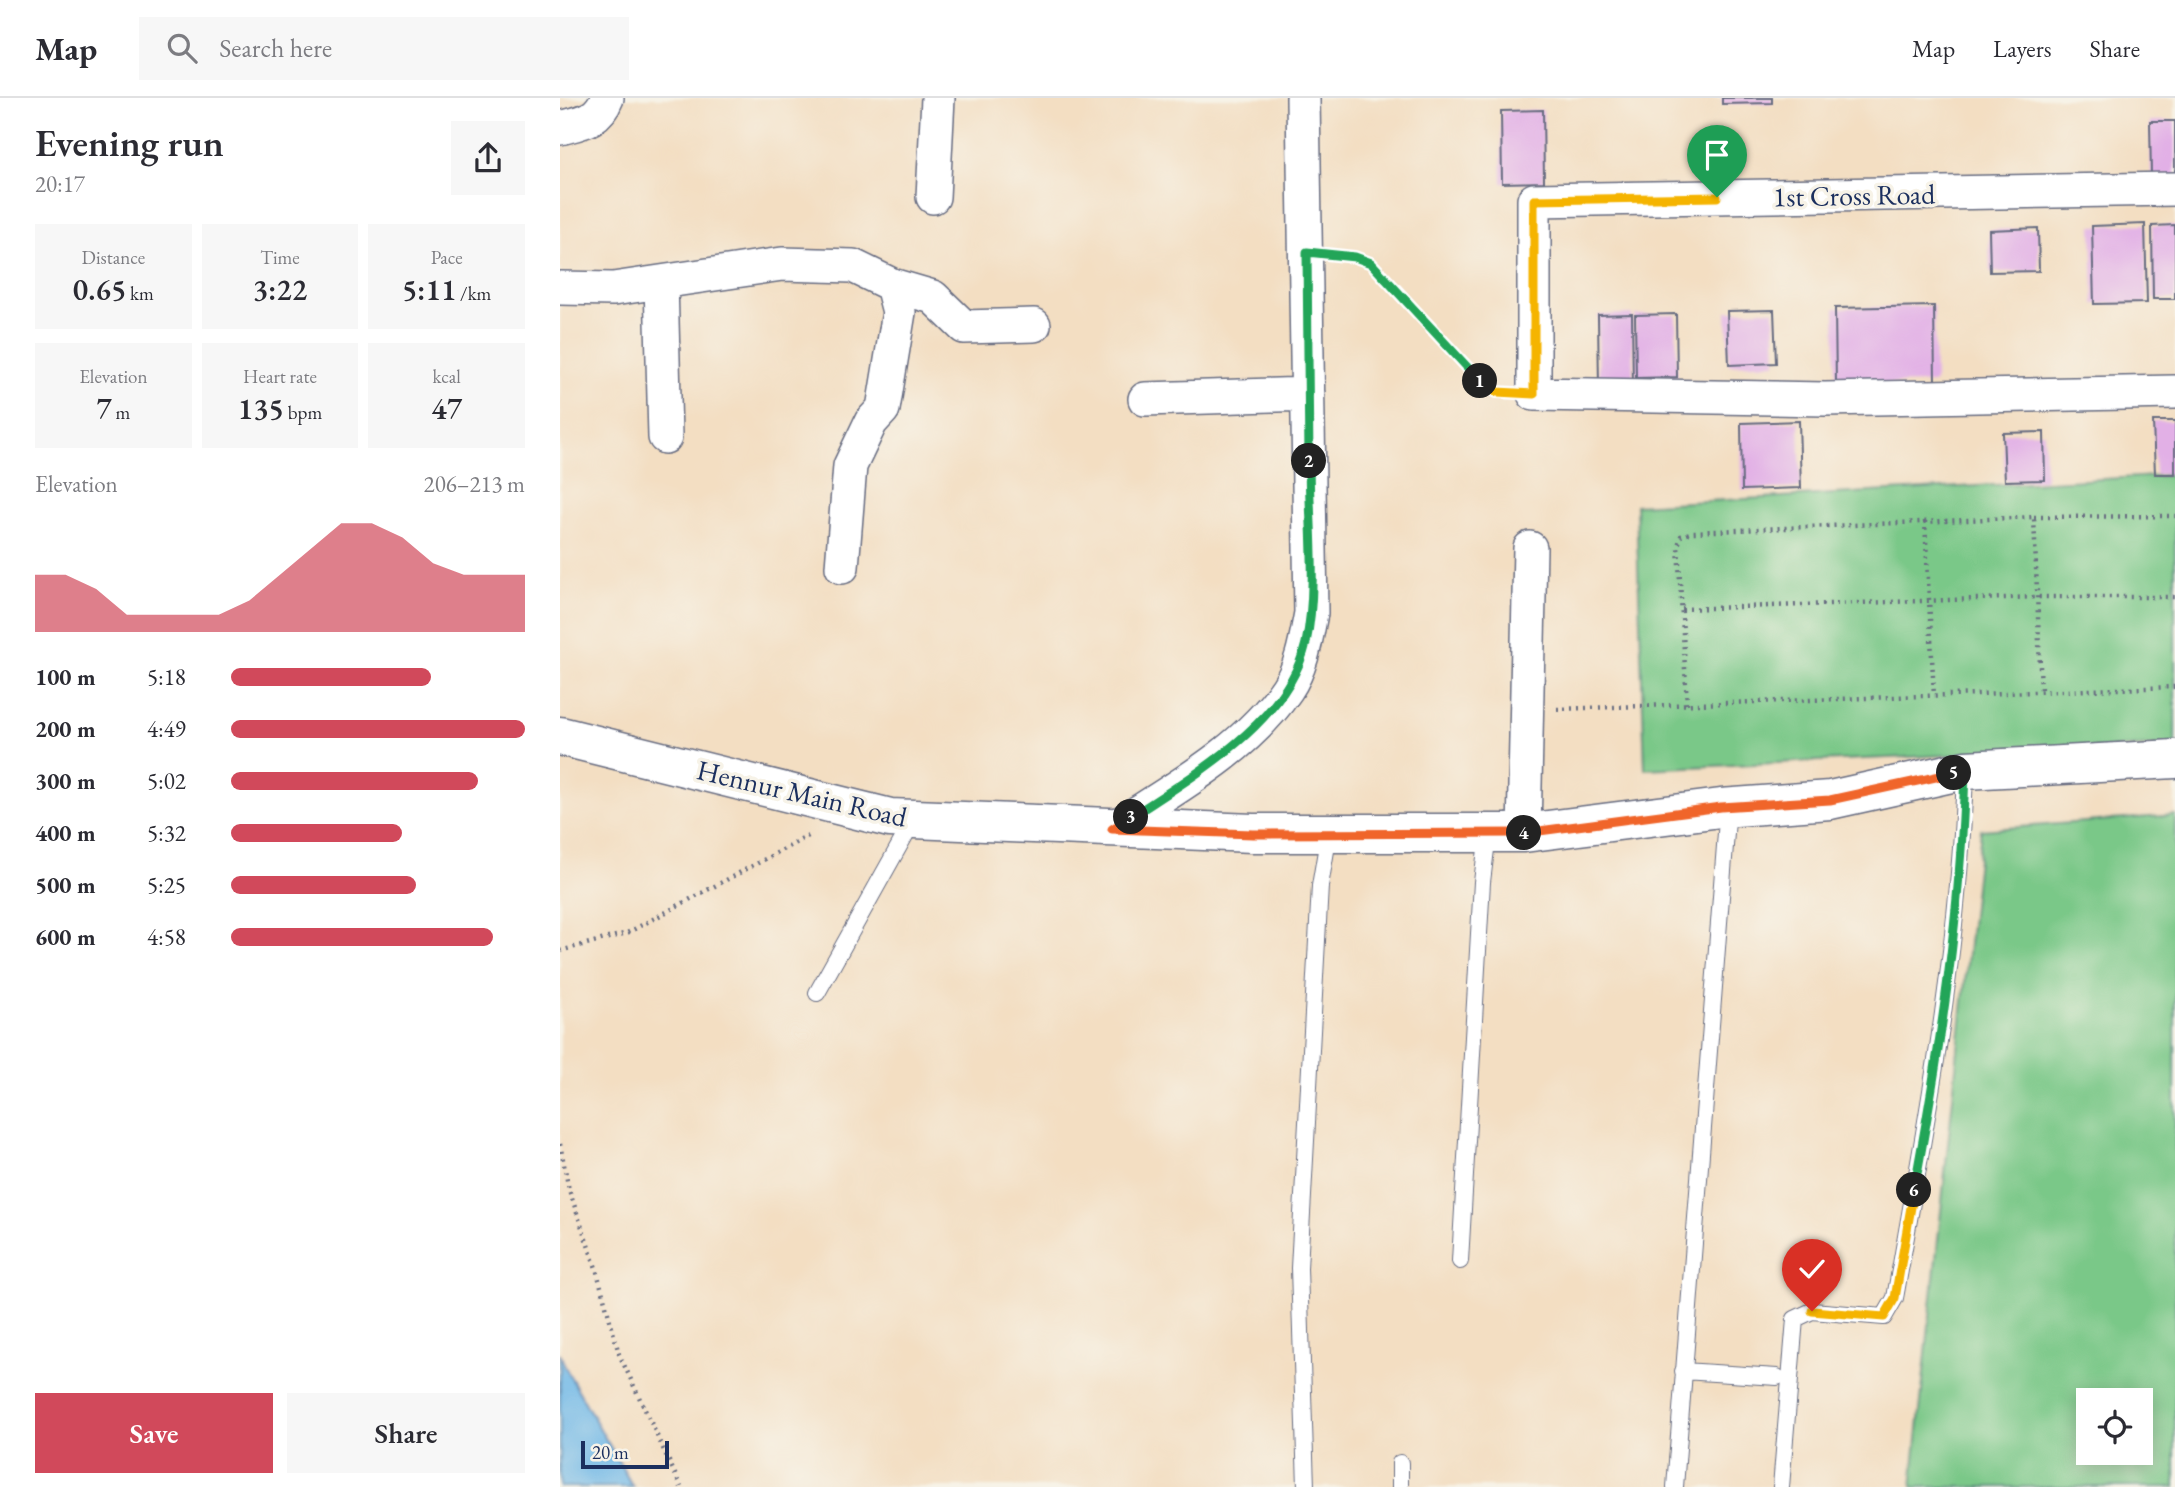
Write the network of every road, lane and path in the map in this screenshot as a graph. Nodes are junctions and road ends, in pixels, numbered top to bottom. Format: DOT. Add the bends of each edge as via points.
graph roads {
  1 [pos="607,98"];
  2 [pos="937,98"];
  3 [pos="1303,98"];
  4 [pos="560,128"];
  5 [pos="2175,189"];
  6 [pos="933,197"];
  7 [pos="1307,252"];
  8 [pos="661,282"];
  9 [pos="892,285"];
  10 [pos="560,288"];
  11 [pos="1034,325"];
  12 [pos="2175,392"];
  13 [pos="1308,394"];
  14 [pos="1534,394"];
  15 [pos="1145,399"];
  16 [pos="664,437"];
  17 [pos="2175,516"];
  18 [pos="2034,517"];
  19 [pos="1925,521"];
  20 [pos="1530,548"];
  21 [pos="842,567"];
  22 [pos="2037,597"];
  23 [pos="2175,597"];
  24 [pos="1928,601"];
  25 [pos="1682,609"];
  26 [pos="2175,687"];
  27 [pos="2041,692"];
  28 [pos="1934,696"];
  29 [pos="1687,704"];
  30 [pos="1527,710"];
  31 [pos="560,736"];
  32 [pos="2175,759"];
  33 [pos="1965,770"];
  34 [pos="1728,807"];
  35 [pos="856,810"];
  36 [pos="914,820"];
  37 [pos="1112,829"];
  38 [pos="1329,833"];
  39 [pos="1506,833"];
  40 [pos="560,951"];
  41 [pos="817,993"];
  42 [pos="560,1144"];
  43 [pos="1460,1261"];
  44 [pos="1683,1371"];
  45 [pos="1777,1377"];
  46 [pos="1400,1463"];
  47 [pos="681,1487"];
  48 [pos="1306,1487"];
  49 [pos="1400,1487"];
  50 [pos="1675,1487"];
  51 [pos="1782,1487"];
  1 -- 4 [label="street" via="592,120"];
  2 -- 6 [label="street"];
  3 -- 7 [label="street"];
  5 -- 14 [label="street, 1st Cross Road" via="1534,200"];
  7 -- 13 [label="street"];
  7 -- 14 [label="path" via="1371,263 1482,382 1497,392"];
  8 -- 9 [label="street" via="782,264 853,266"];
  8 -- 10 [label="street" via="613,289"];
  8 -- 16 [label="street"];
  9 -- 11 [label="street" via="933,297 964,327"];
  9 -- 21 [label="street" via="899,312 883,409 871,422 850,466"];
  12 -- 14 [label="street" via="1825,399"];
  13 -- 15 [label="street"];
  13 -- 37 [label="street" via="1311,613 1288,688 1206,768"];
  17 -- 18 [label="path"];
  18 -- 19 [label="path"];
  18 -- 22 [label="path"];
  19 -- 24 [label="path"];
  19 -- 25 [label="path" via="1681,536"];
  20 -- 30 [label="street"];
  22 -- 23 [label="path"];
  22 -- 24 [label="path"];
  22 -- 27 [label="path"];
  24 -- 25 [label="path"];
  24 -- 28 [label="path"];
  25 -- 29 [label="path"];
  26 -- 27 [label="path"];
  27 -- 28 [label="path"];
  28 -- 29 [label="path"];
  29 -- 30 [label="path"];
  30 -- 39 [label="street"];
  31 -- 35 [label="main road, Hennur Main Road"];
  32 -- 33 [label="main road, Hennur Main Road"];
  33 -- 34 [label="main road, Hennur Main Road" via="1830,800"];
  33 -- 51 [label="lane" via="1964,828 1950,961 1930,1106 1895,1298 1884,1317 1812,1311 1795,1319"];
  34 -- 39 [label="main road, Hennur Main Road"];
  34 -- 44 [label="lane"];
  35 -- 36 [label="main road, Hennur Main Road"];
  35 -- 40 [label="path" via="627,933"];
  36 -- 37 [label="main road, Hennur Main Road"];
  36 -- 41 [label="lane"];
  37 -- 38 [label="main road, Hennur Main Road"];
  38 -- 39 [label="main road, Hennur Main Road"];
  38 -- 48 [label="lane" via="1320,886 1299,1268"];
  39 -- 43 [label="lane" via="1482,882"];
  42 -- 47 [label="path" via="569,1190 619,1354"];
  44 -- 45 [label="lane"];
  44 -- 50 [label="lane"];
  46 -- 49 [label="lane"];
}
